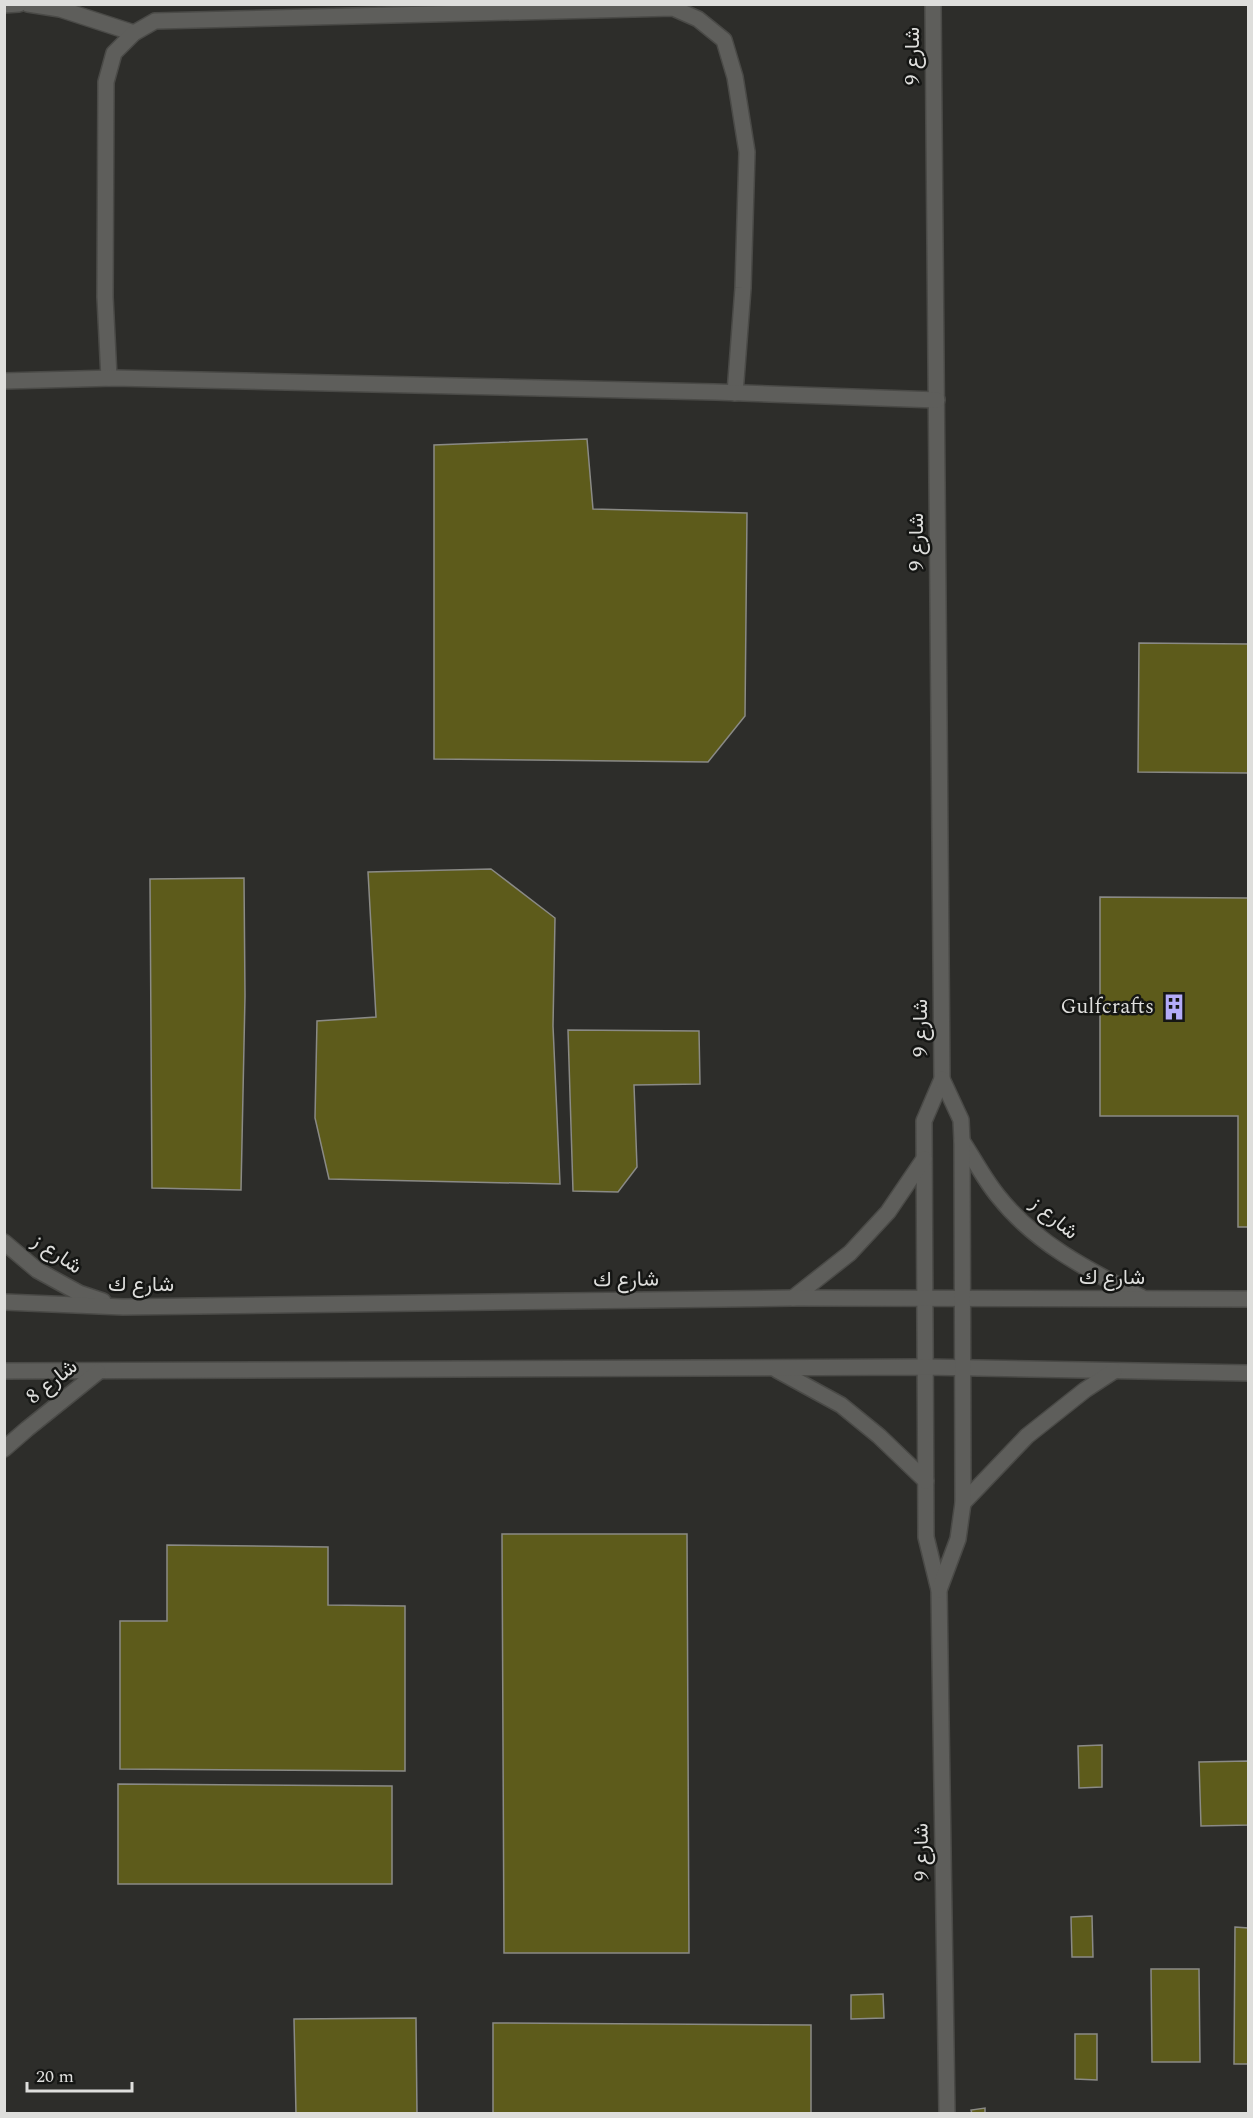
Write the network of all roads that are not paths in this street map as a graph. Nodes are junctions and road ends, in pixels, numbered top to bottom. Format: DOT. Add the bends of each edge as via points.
graph roads {
  1 [pos="19,4"];
  2 [pos="28,4"];
  3 [pos="933,4"];
  4 [pos="4,5"];
  5 [pos="134,33"];
  6 [pos="109,378"];
  7 [pos="4,381"];
  8 [pos="735,393"];
  9 [pos="937,400"];
  10 [pos="942,1079"];
  11 [pos="962,1141"];
  12 [pos="924,1159"];
  13 [pos="4,1242"];
  14 [pos="793,1298"];
  15 [pos="925,1299"];
  16 [pos="963,1299"];
  17 [pos="1144,1299"];
  18 [pos="1248,1299"];
  19 [pos="4,1302"];
  20 [pos="123,1307"];
  21 [pos="925,1367"];
  22 [pos="774,1368"];
  23 [pos="963,1368"];
  24 [pos="4,1371"];
  25 [pos="1115,1371"];
  26 [pos="98,1372"];
  27 [pos="1248,1373"];
  28 [pos="4,1449"];
  29 [pos="926,1481"];
  30 [pos="963,1503"];
  31 [pos="939,1590"];
  32 [pos="947,2114"];
  1 -- 4 [label="street"];
  2 -- 5 [label="street" via="60,9"];
  3 -- 9 [label="street, شارع 9"];
  5 -- 6 [label="street" via="114,53 106,82 105,297"];
  5 -- 8 [label="street" via="155,21 673,8 698,19 724,40 735,77 747,152"];
  6 -- 7 [label="street"];
  6 -- 8 [label="street"];
  8 -- 9 [label="street"];
  9 -- 10 [label="street, شارع 9"];
  10 -- 11 [label="street, شارع 9" via="961,1120"];
  10 -- 12 [label="street, شارع 9" via="924,1121"];
  11 -- 16 [label="street, شارع 9"];
  11 -- 17 [label="street, شارع ز" via="997,1195 1027,1227 1074,1262"];
  12 -- 14 [label="street" via="888,1212 850,1253"];
  12 -- 15 [label="street, شارع 9"];
  13 -- 20 [label="street, شارع ز" via="37,1270 79,1293"];
  14 -- 15 [label="street, شارع ك"];
  14 -- 20 [label="street, شارع ك"];
  15 -- 16 [label="street, شارع ك"];
  15 -- 21 [label="street, شارع 9"];
  16 -- 17 [label="street, شارع ك"];
  16 -- 23 [label="street, شارع 9"];
  17 -- 18 [label="street, شارع ك"];
  19 -- 20 [label="street, شارع ك"];
  21 -- 22 [label="street"];
  21 -- 23 [label="street"];
  21 -- 29 [label="street, شارع 9"];
  22 -- 26 [label="street"];
  22 -- 29 [label="street" via="841,1405"];
  23 -- 25 [label="street"];
  23 -- 30 [label="street, شارع 9"];
  24 -- 26 [label="street"];
  25 -- 27 [label="street"];
  25 -- 30 [label="street" via="1027,1436"];
  26 -- 28 [label="street, شارع 8"];
  29 -- 31 [label="street, شارع 9" via="926,1537"];
  30 -- 31 [label="street, شارع 9" via="958,1539"];
  31 -- 32 [label="street, شارع 9"];
}
